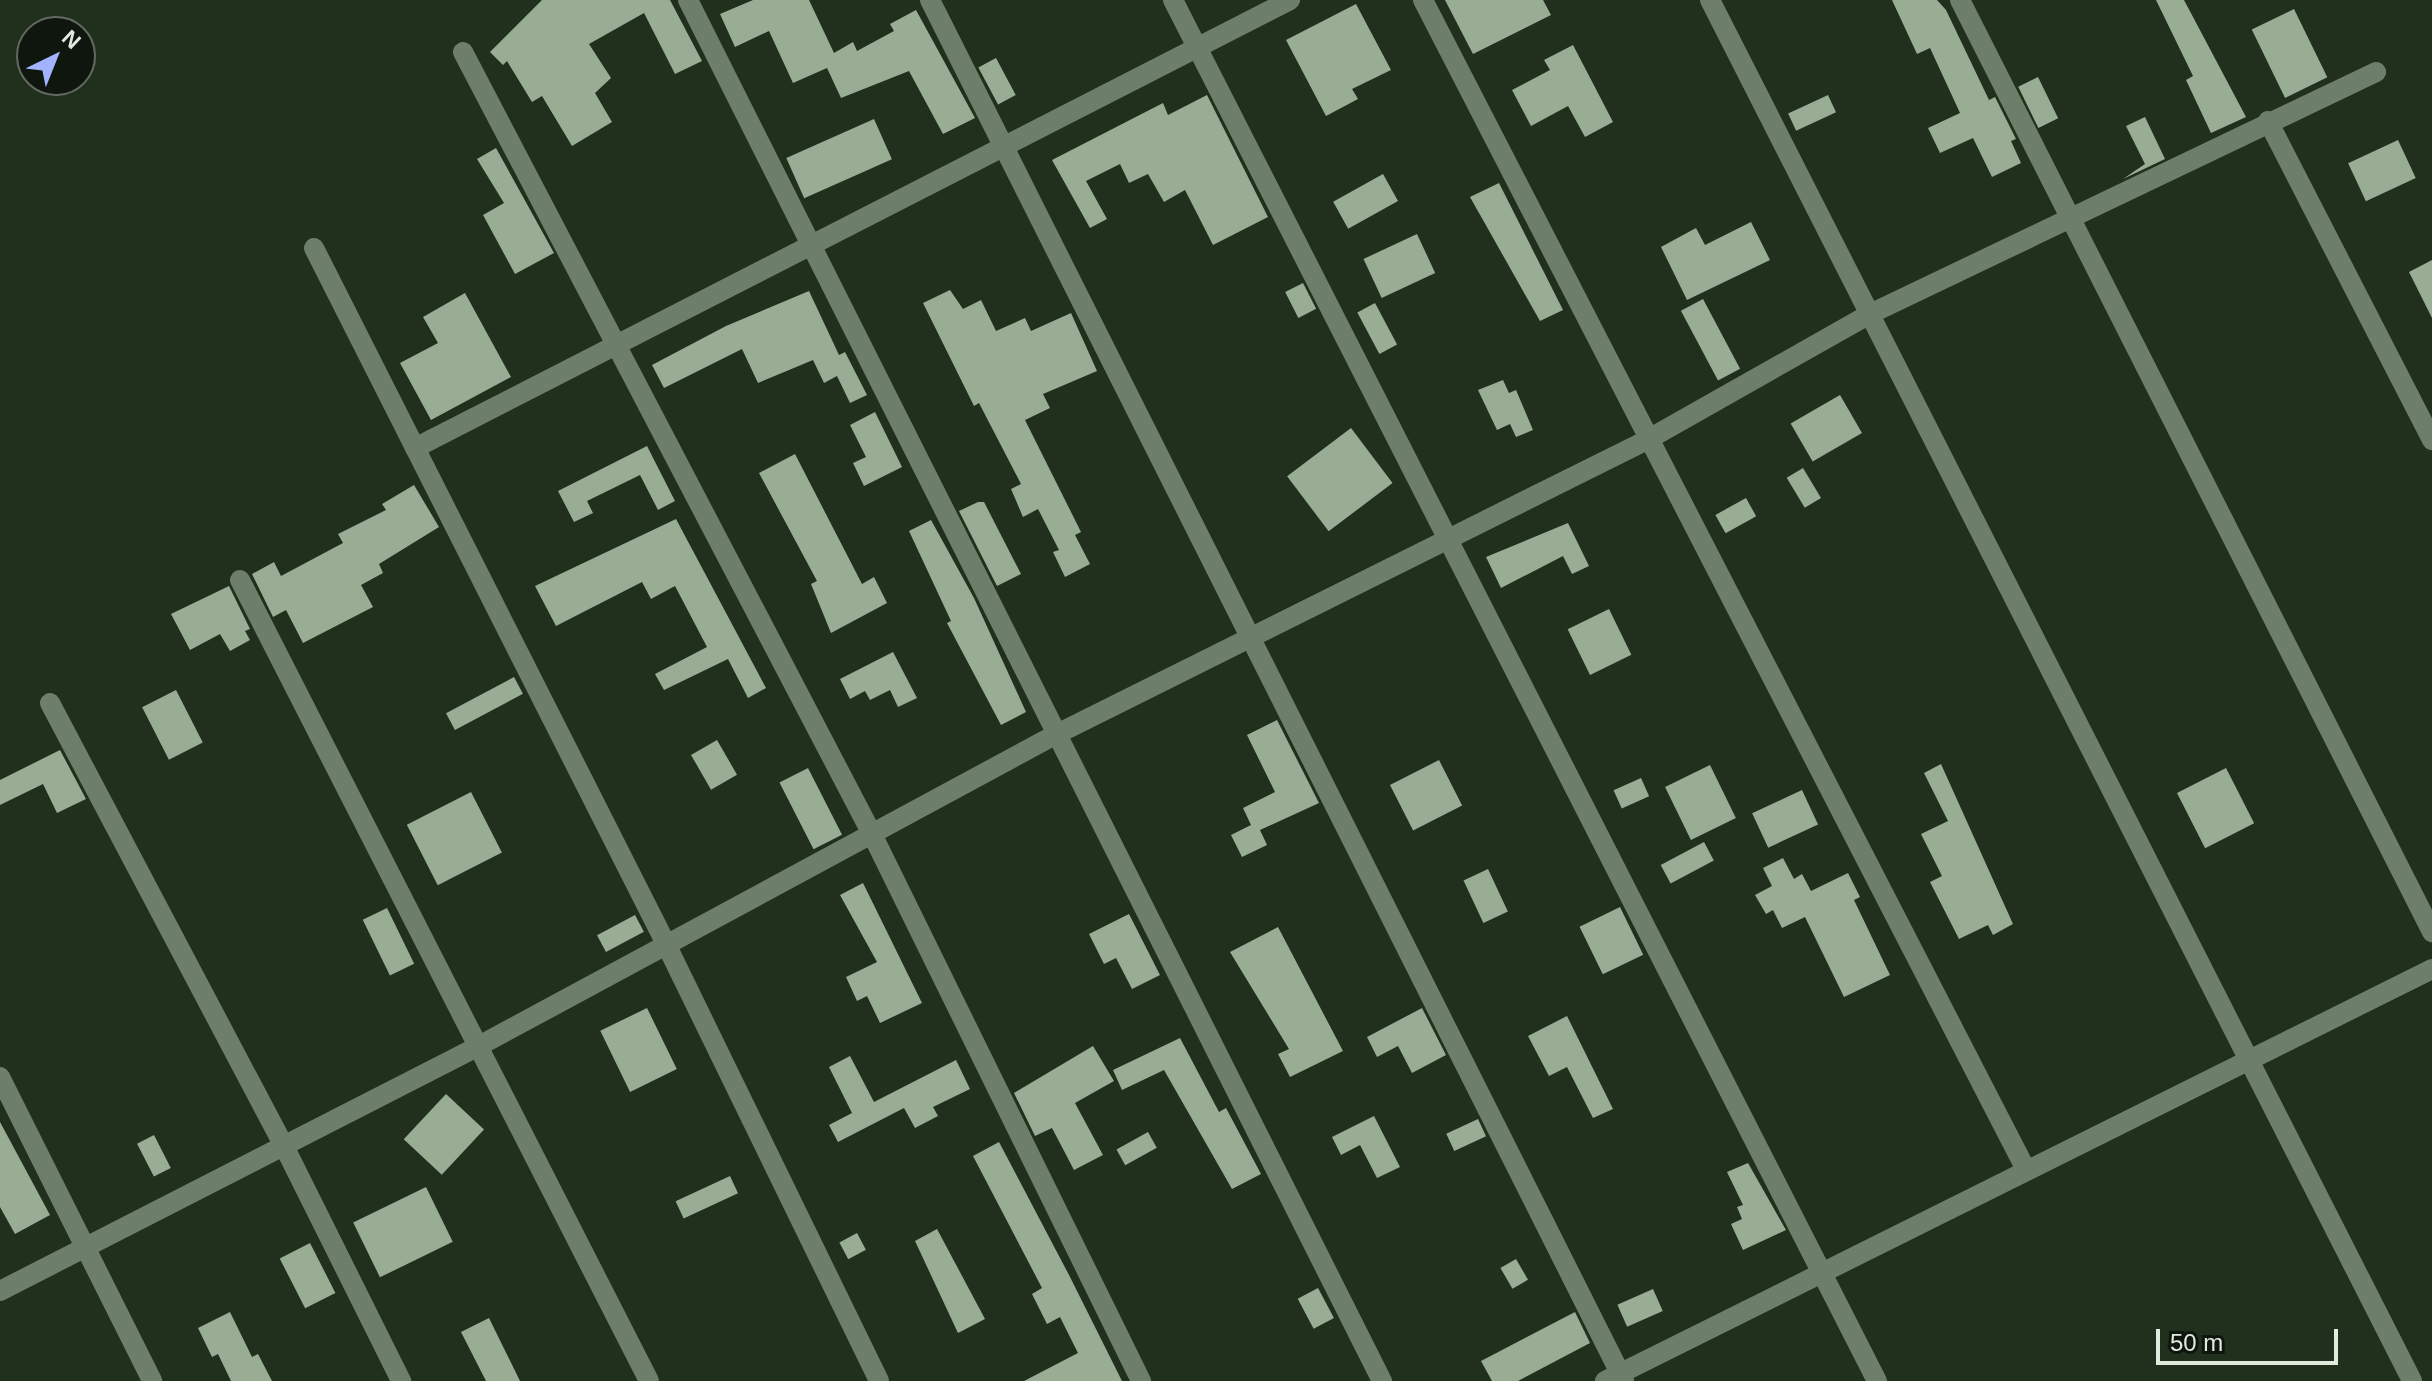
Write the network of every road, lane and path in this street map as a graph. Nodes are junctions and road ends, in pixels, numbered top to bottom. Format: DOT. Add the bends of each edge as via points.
graph roads {
  1 [pos="688,0"];
  2 [pos="930,0"];
  3 [pos="1173,0"];
  4 [pos="1290,0"];
  5 [pos="1423,0"];
  6 [pos="1710,0"];
  7 [pos="1960,0"];
  8 [pos="1197,45"];
  9 [pos="463,52"];
  10 [pos="2376,72"];
  11 [pos="2268,121"];
  12 [pos="1006,144"];
  13 [pos="2069,217"];
  14 [pos="809,247"];
  15 [pos="314,248"];
  16 [pos="1870,314"];
  17 [pos="615,346"];
  18 [pos="1647,440"];
  19 [pos="2432,440"];
  20 [pos="415,448"];
  21 [pos="1446,538"];
  22 [pos="240,580"];
  23 [pos="1251,637"];
  24 [pos="50,703"];
  25 [pos="1053,736"];
  26 [pos="871,832"];
  27 [pos="2432,932"];
  28 [pos="665,942"];
  29 [pos="2432,969"];
  30 [pos="477,1047"];
  31 [pos="2250,1057"];
  32 [pos="0,1077"];
  33 [pos="284,1146"];
  34 [pos="2026,1170"];
  35 [pos="85,1248"];
  36 [pos="1823,1272"];
  37 [pos="0,1291"];
  38 [pos="1617,1378"];
  39 [pos="152,1381"];
  40 [pos="401,1381"];
  41 [pos="649,1381"];
  42 [pos="879,1381"];
  43 [pos="1141,1381"];
  44 [pos="1382,1381"];
  45 [pos="1877,1381"];
  46 [pos="2412,1381"];
  1 -- 14 [label="street"];
  2 -- 12 [label="street"];
  3 -- 8 [label="street"];
  4 -- 8 [label="street"];
  5 -- 18 [label="street"];
  6 -- 16 [label="street"];
  7 -- 13 [label="street"];
  8 -- 12 [label="street"];
  8 -- 21 [label="street"];
  9 -- 17 [label="street"];
  10 -- 11 [label="street"];
  11 -- 13 [label="street"];
  11 -- 19 [label="street"];
  12 -- 14 [label="street"];
  12 -- 23 [label="street"];
  13 -- 16 [label="street"];
  13 -- 27 [label="street"];
  14 -- 17 [label="street"];
  14 -- 25 [label="street"];
  15 -- 20 [label="street"];
  16 -- 18 [label="street"];
  16 -- 31 [label="street"];
  17 -- 20 [label="street"];
  17 -- 26 [label="street"];
  18 -- 21 [label="street"];
  18 -- 34 [label="street"];
  20 -- 28 [label="street"];
  21 -- 23 [label="street"];
  21 -- 36 [label="street"];
  22 -- 30 [label="street"];
  23 -- 25 [label="street"];
  23 -- 38 [label="street"];
  24 -- 33 [label="street"];
  25 -- 26 [label="street"];
  25 -- 44 [label="street"];
  26 -- 28 [label="street"];
  26 -- 43 [label="street"];
  28 -- 30 [label="street"];
  28 -- 42 [label="street"];
  29 -- 31 [label="street"];
  30 -- 33 [label="street"];
  30 -- 41 [label="street"];
  31 -- 34 [label="street"];
  31 -- 46 [label="street"];
  32 -- 35 [label="street"];
  33 -- 35 [label="street"];
  33 -- 40 [label="street"];
  34 -- 36 [label="street"];
  35 -- 37 [label="street"];
  35 -- 39 [label="street"];
  36 -- 38 [label="street"];
  36 -- 45 [label="street"];
}
